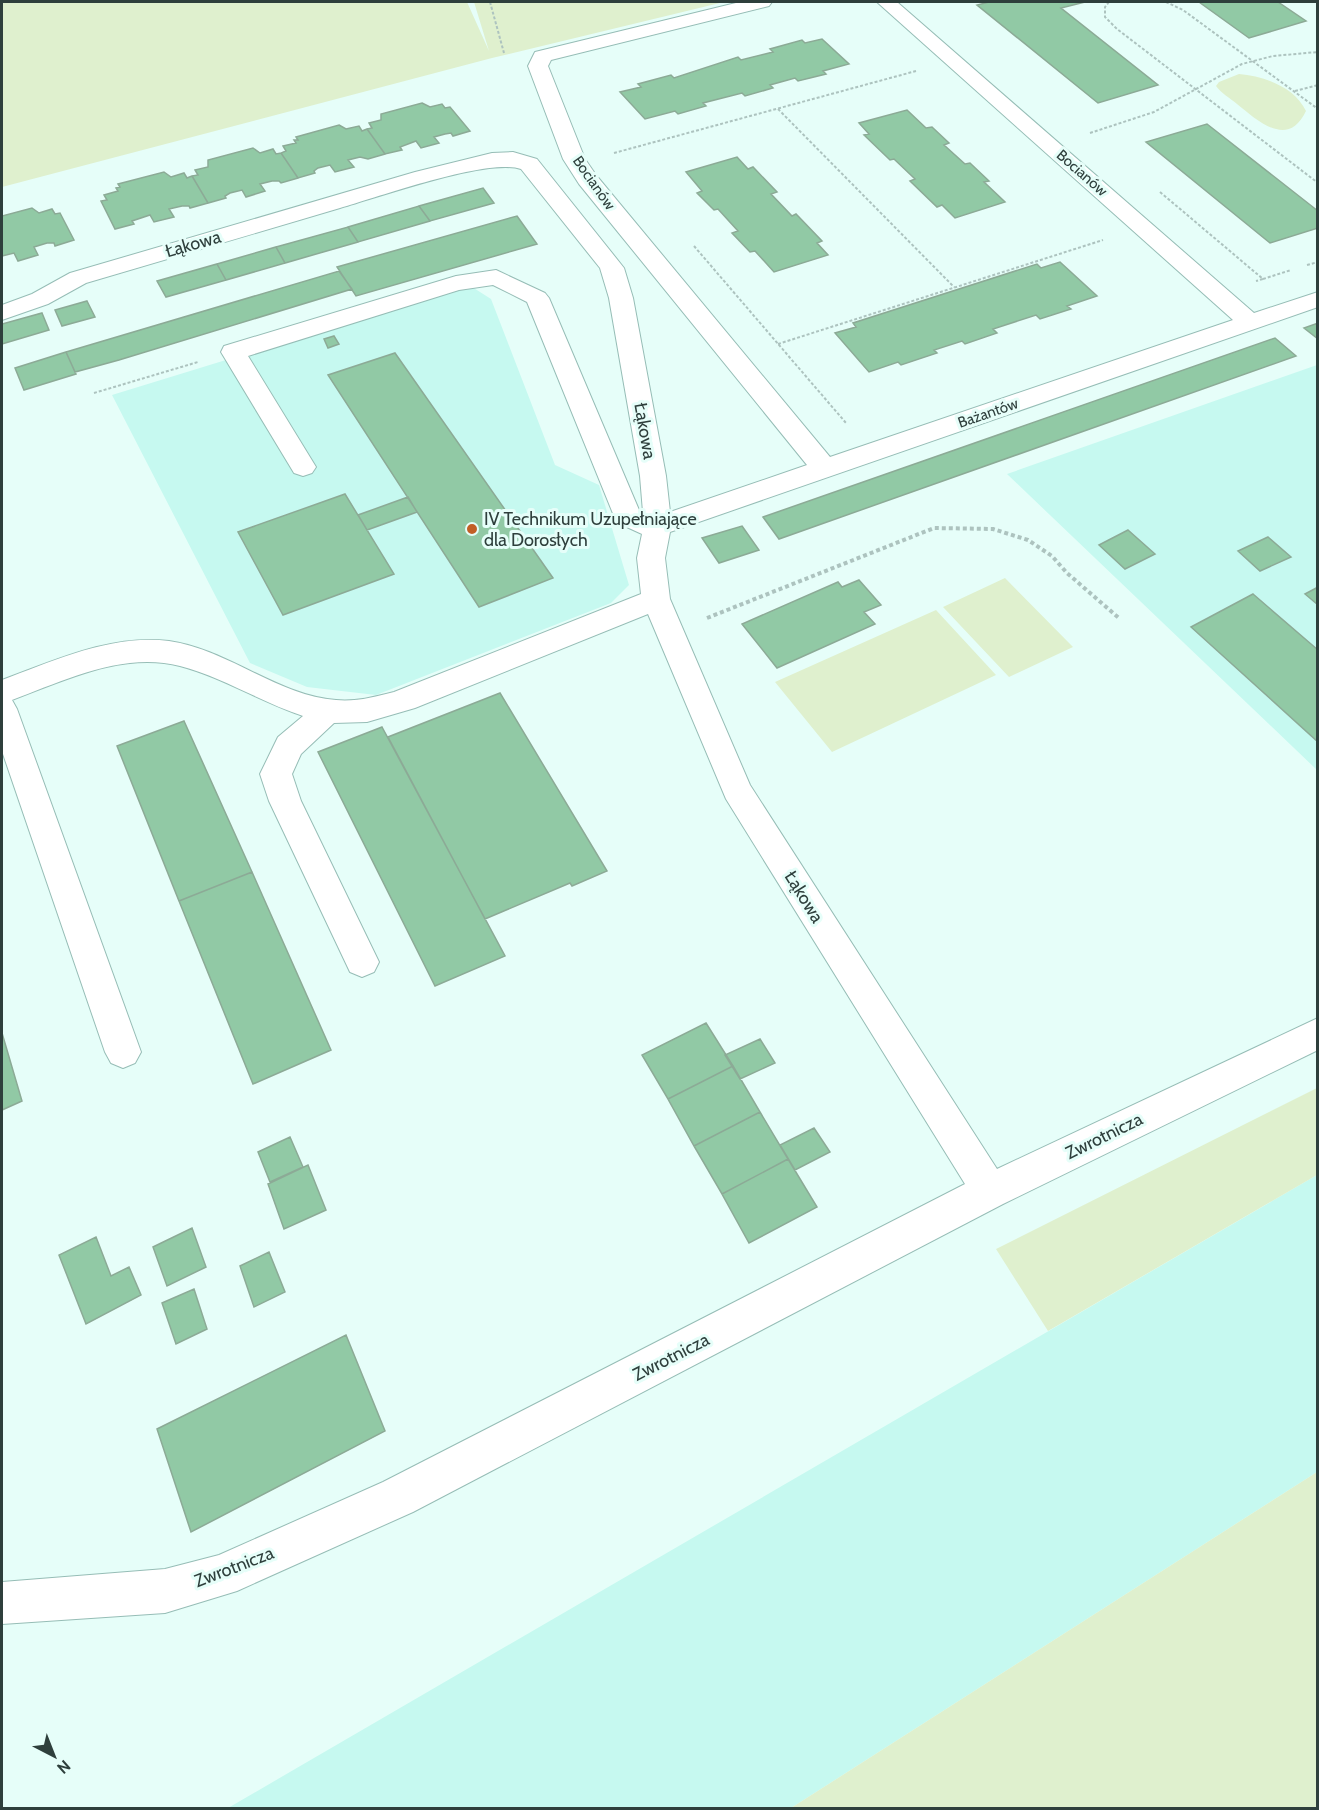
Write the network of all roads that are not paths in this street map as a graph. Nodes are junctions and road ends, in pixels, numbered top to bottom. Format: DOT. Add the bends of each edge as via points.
graph roads {
  1 [pos="762,2"];
  2 [pos="886,2"];
  3 [pos="1317,299"];
  4 [pos="2,313"];
  5 [pos="1250,322"];
  6 [pos="303,467"];
  7 [pos="825,470"];
  8 [pos="658,526"];
  9 [pos="656,599"];
  10 [pos="2,692"];
  11 [pos="2,709"];
  12 [pos="328,711"];
  13 [pos="362,962"];
  14 [pos="1317,1033"];
  15 [pos="123,1052"];
  16 [pos="990,1191"];
  17 [pos="2,1603"];
  1 -- 7 [label="street, Bocianów" via="542,56 538,66 574,159 587,179"];
  2 -- 5 [label="street, Bocianów"];
  3 -- 5 [label="street, Bażantów"];
  4 -- 8 [label="street, Łąkowa" via="40,299 78,278 423,177 492,160 513,159 529,164 612,268 621,298 653,476"];
  5 -- 7 [label="street, Bażantów"];
  6 -- 8 [label="street" via="233,352 456,284 496,277 537,298 628,516 643,525"];
  7 -- 8 [label="street, Bażantów"];
  8 -- 9 [label="street, Łąkowa" via="651,558"];
  9 -- 12 [label="street" via="404,700 377,709"];
  9 -- 16 [label="street, Łąkowa" via="736,790"];
  10 -- 12 [label="street" via="101,657 124,652 166,652 188,656"];
  11 -- 15 [label="street"];
  12 -- 13 [label="street" via="290,746 276,774 285,801"];
  14 -- 16 [label="street, Zwrotnicza"];
  16 -- 17 [label="street, Zwrotnicza" via="398,1497 222,1576 165,1591"];
}
